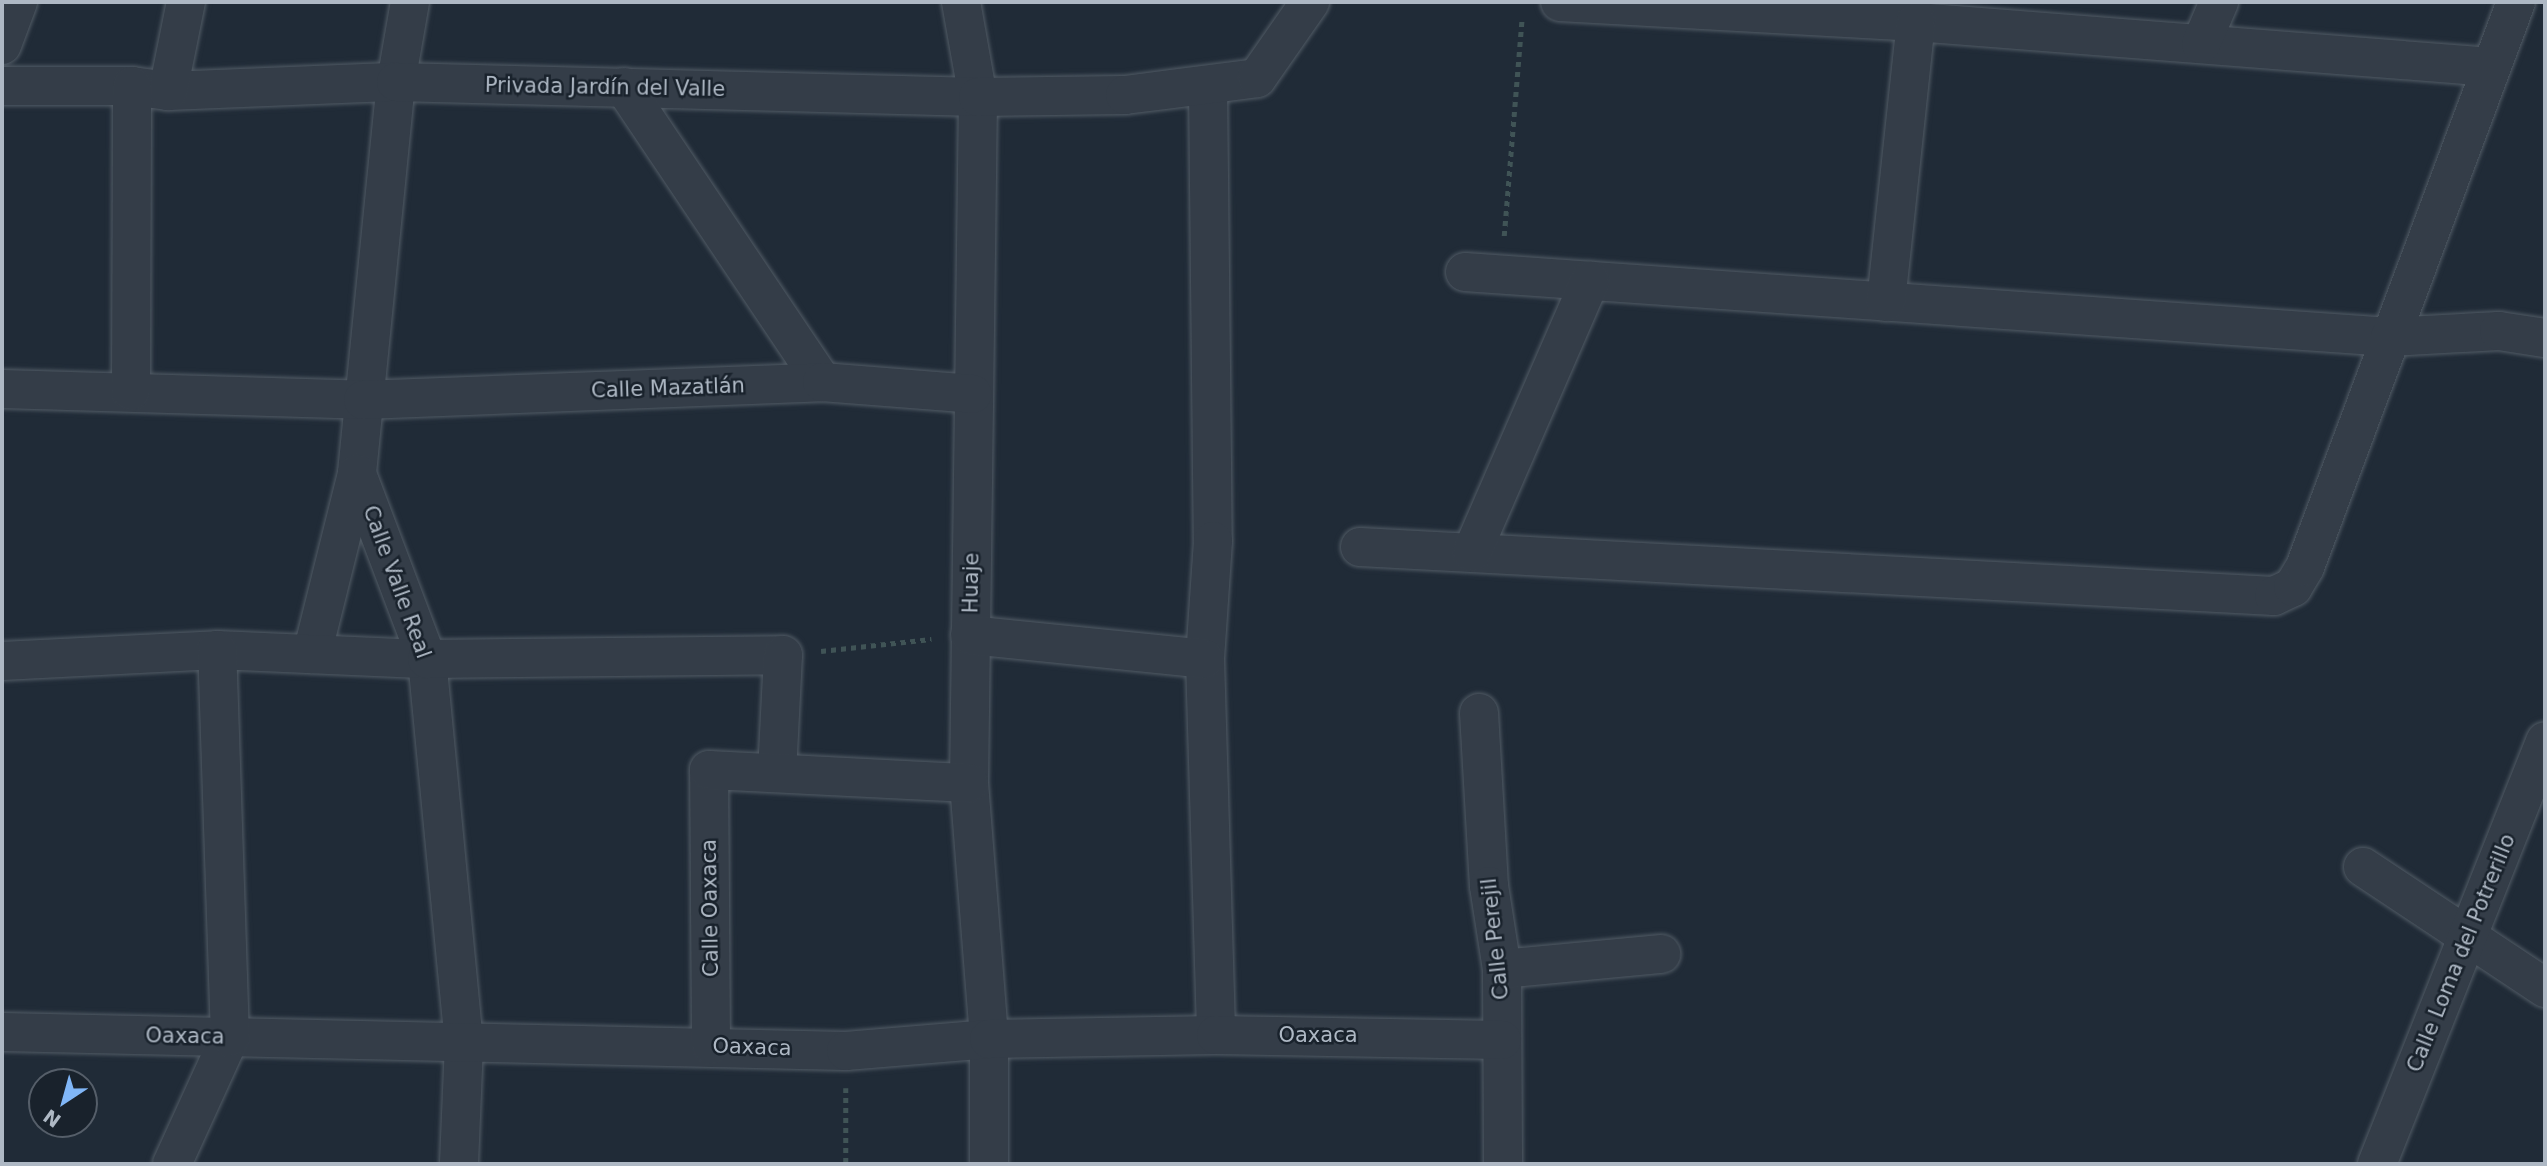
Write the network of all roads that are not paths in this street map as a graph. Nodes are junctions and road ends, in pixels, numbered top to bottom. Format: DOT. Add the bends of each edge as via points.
graph roads {
  1 [pos="18,2"];
  2 [pos="186,2"];
  3 [pos="410,2"];
  4 [pos="961,2"];
  5 [pos="1310,2"];
  6 [pos="1560,2"];
  7 [pos="2220,2"];
  8 [pos="2516,2"];
  9 [pos="1916,22"];
  10 [pos="2200,44"];
  11 [pos="2,45"];
  12 [pos="2491,67"];
  13 [pos="396,82"];
  14 [pos="1208,85"];
  15 [pos="2,86"];
  16 [pos="624,87"];
  17 [pos="150,88"];
  18 [pos="978,97"];
  19 [pos="1483,274"];
  20 [pos="1590,281"];
  21 [pos="1886,302"];
  22 [pos="2390,337"];
  23 [pos="2545,338"];
  24 [pos="822,382"];
  25 [pos="2,389"];
  26 [pos="131,391"];
  27 [pos="973,394"];
  28 [pos="363,400"];
  29 [pos="357,474"];
  30 [pos="1360,547"];
  31 [pos="1472,552"];
  32 [pos="970,635"];
  33 [pos="216,650"];
  34 [pos="312,654"];
  35 [pos="427,659"];
  36 [pos="1205,659"];
  37 [pos="2,661"];
  38 [pos="1479,713"];
  39 [pos="2545,741"];
  40 [pos="777,772"];
  41 [pos="969,783"];
  42 [pos="2363,867"];
  43 [pos="2468,936"];
  44 [pos="1661,954"];
  45 [pos="1502,969"];
  46 [pos="2545,988"];
  47 [pos="2,1032"];
  48 [pos="1216,1035"];
  49 [pos="230,1037"];
  50 [pos="989,1039"];
  51 [pos="1502,1040"];
  52 [pos="464,1044"];
  53 [pos="711,1045"];
  54 [pos="172,1164"];
  55 [pos="459,1164"];
  56 [pos="989,1164"];
  57 [pos="1503,1164"];
  58 [pos="2377,1164"];
  1 -- 11 [label="street"];
  2 -- 17 [label="street"];
  3 -- 13 [label="street, Calle Valle Real"];
  4 -- 18 [label="street, Huaje"];
  5 -- 14 [label="street, Privada Jardín del Valle" via="1257,78"];
  6 -- 9 [label="street"];
  7 -- 10 [label="street"];
  8 -- 12 [label="street"];
  9 -- 10 [label="street"];
  9 -- 21 [label="street"];
  10 -- 12 [label="street"];
  12 -- 22 [label="street"];
  13 -- 16 [label="street, Privada Jardín del Valle"];
  13 -- 17 [label="street, Privada Jardín del Valle"];
  13 -- 28 [label="street, Calle Valle Real"];
  14 -- 18 [label="street, Privada Jardín del Valle" via="1125,95"];
  14 -- 36 [label="street" via="1213,541"];
  15 -- 17 [label="street, Privada Jardín del Valle"];
  16 -- 18 [label="street, Privada Jardín del Valle"];
  16 -- 24 [label="street"];
  17 -- 26 [label="street"];
  18 -- 27 [label="street, Huaje"];
  19 -- 20 [label="street"];
  20 -- 21 [label="street"];
  20 -- 31 [label="street"];
  21 -- 22 [label="street"];
  22 -- 23 [label="street" via="2499,331"];
  22 -- 31 [label="street" via="2305,567 2293,587 2274,596"];
  24 -- 27 [label="street, Calle Mazatlán"];
  24 -- 28 [label="street, Calle Mazatlán"];
  25 -- 26 [label="street, Calle Mazatlán"];
  26 -- 28 [label="street, Calle Mazatlán"];
  27 -- 32 [label="street, Huaje"];
  28 -- 29 [label="street, Calle Valle Real"];
  29 -- 34 [label="street"];
  29 -- 35 [label="street, Calle Valle Real"];
  30 -- 31 [label="street"];
  32 -- 36 [label="street"];
  32 -- 41 [label="street, Huaje"];
  33 -- 34 [label="street"];
  33 -- 37 [label="street"];
  33 -- 49 [label="street"];
  34 -- 35 [label="street"];
  35 -- 40 [label="street" via="783,655"];
  35 -- 52 [label="street, Calle Valle Real"];
  36 -- 48 [label="street"];
  38 -- 45 [label="street, Calle Perejil" via="1489,886"];
  39 -- 43 [label="street, Calle Loma del Potrerillo"];
  40 -- 41 [label="street"];
  40 -- 53 [label="street, Calle Oaxaca" via="709,770"];
  41 -- 50 [label="street, Huaje"];
  42 -- 43 [label="street"];
  43 -- 46 [label="street"];
  43 -- 58 [label="street, Calle Loma del Potrerillo"];
  44 -- 45 [label="street"];
  45 -- 51 [label="street, Calle Perejil"];
  47 -- 49 [label="street, Oaxaca"];
  48 -- 50 [label="street, Oaxaca"];
  48 -- 51 [label="street, Oaxaca"];
  49 -- 52 [label="street, Oaxaca"];
  49 -- 54 [label="street"];
  50 -- 53 [label="street, Oaxaca" via="846,1051"];
  50 -- 56 [label="street, Huaje"];
  51 -- 57 [label="street, Calle Perejil"];
  52 -- 53 [label="street, Oaxaca"];
  52 -- 55 [label="street, Calle Valle Real"];
}
